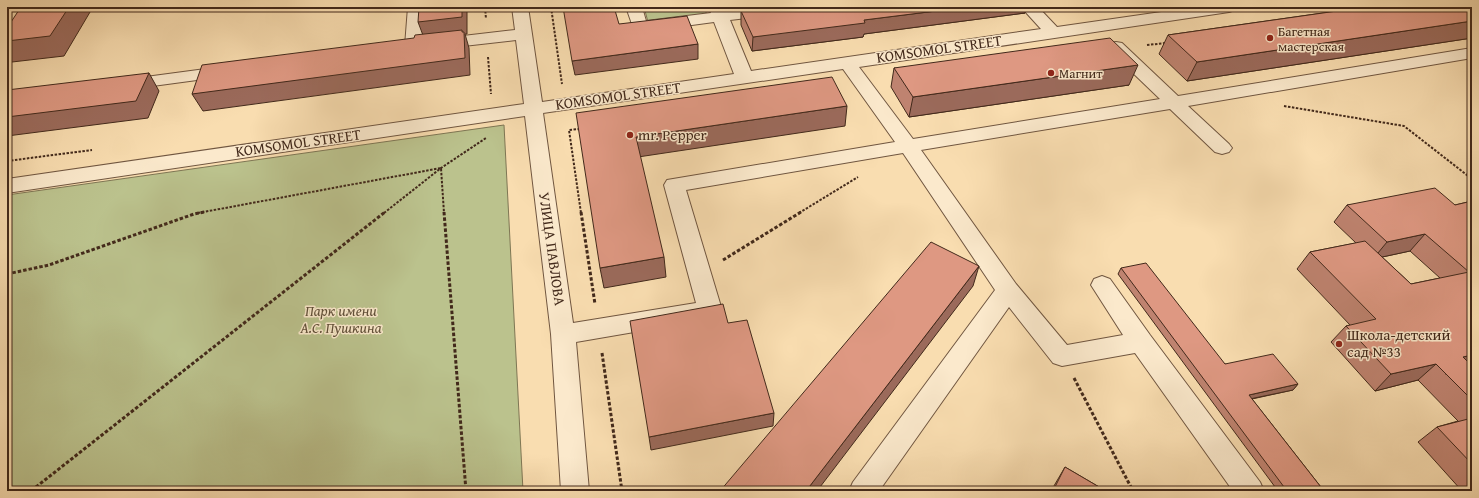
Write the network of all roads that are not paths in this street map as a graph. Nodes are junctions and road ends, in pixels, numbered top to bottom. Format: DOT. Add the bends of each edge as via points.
graph roads {
  1 [pos="416,7"];
  2 [pos="520,7"];
  3 [pos="634,7"];
  4 [pos="798,7"];
  5 [pos="1029,7"];
  6 [pos="1219,8"];
  7 [pos="718,12"];
  8 [pos="1094,27"];
  9 [pos="1053,33"];
  10 [pos="524,34"];
  11 [pos="1472,53"];
  12 [pos="847,63"];
  13 [pos="241,69"];
  14 [pos="745,78"];
  15 [pos="108,87"];
  16 [pos="1174,102"];
  17 [pos="533,109"];
  18 [pos="908,146"];
  19 [pos="1222,148"];
  20 [pos="7,186"];
  21 [pos="1102,285"];
  22 [pos="1008,290"];
  23 [pos="563,334"];
  24 [pos="1141,342"];
  25 [pos="575,491"];
  26 [pos="863,491"];
  27 [pos="1250,491"];
  1 -- 10 [label="street" via="405,47"];
  2 -- 10 [label="street, УЛИЦА ПАВЛОВА"];
  3 -- 7 [label="street" via="640,27"];
  4 -- 7 [label="street"];
  5 -- 9 [label="street"];
  6 -- 8 [label="street, KOMSOMOL STREET"];
  7 -- 14 [label="street"];
  8 -- 9 [label="street, KOMSOMOL STREET"];
  8 -- 16 [label="street"];
  9 -- 12 [label="street, KOMSOMOL STREET"];
  10 -- 17 [label="street, УЛИЦА ПАВЛОВА"];
  11 -- 16 [label="street"];
  12 -- 14 [label="street, KOMSOMOL STREET"];
  12 -- 18 [label="street"];
  13 -- 15 [label="street"];
  14 -- 17 [label="street, KOMSOMOL STREET"];
  16 -- 18 [label="street"];
  16 -- 19 [label="street"];
  17 -- 20 [label="street, KOMSOMOL STREET"];
  17 -- 23 [label="street, УЛИЦА ПАВЛОВА"];
  18 -- 22 [label="street"];
  18 -- 23 [label="street" via="674,185 710,310"];
  21 -- 24 [label="street"];
  22 -- 24 [label="street" via="1062,356"];
  22 -- 26 [label="street"];
  23 -- 25 [label="street, УЛИЦА ПАВЛОВА"];
  24 -- 27 [label="street"];
}
